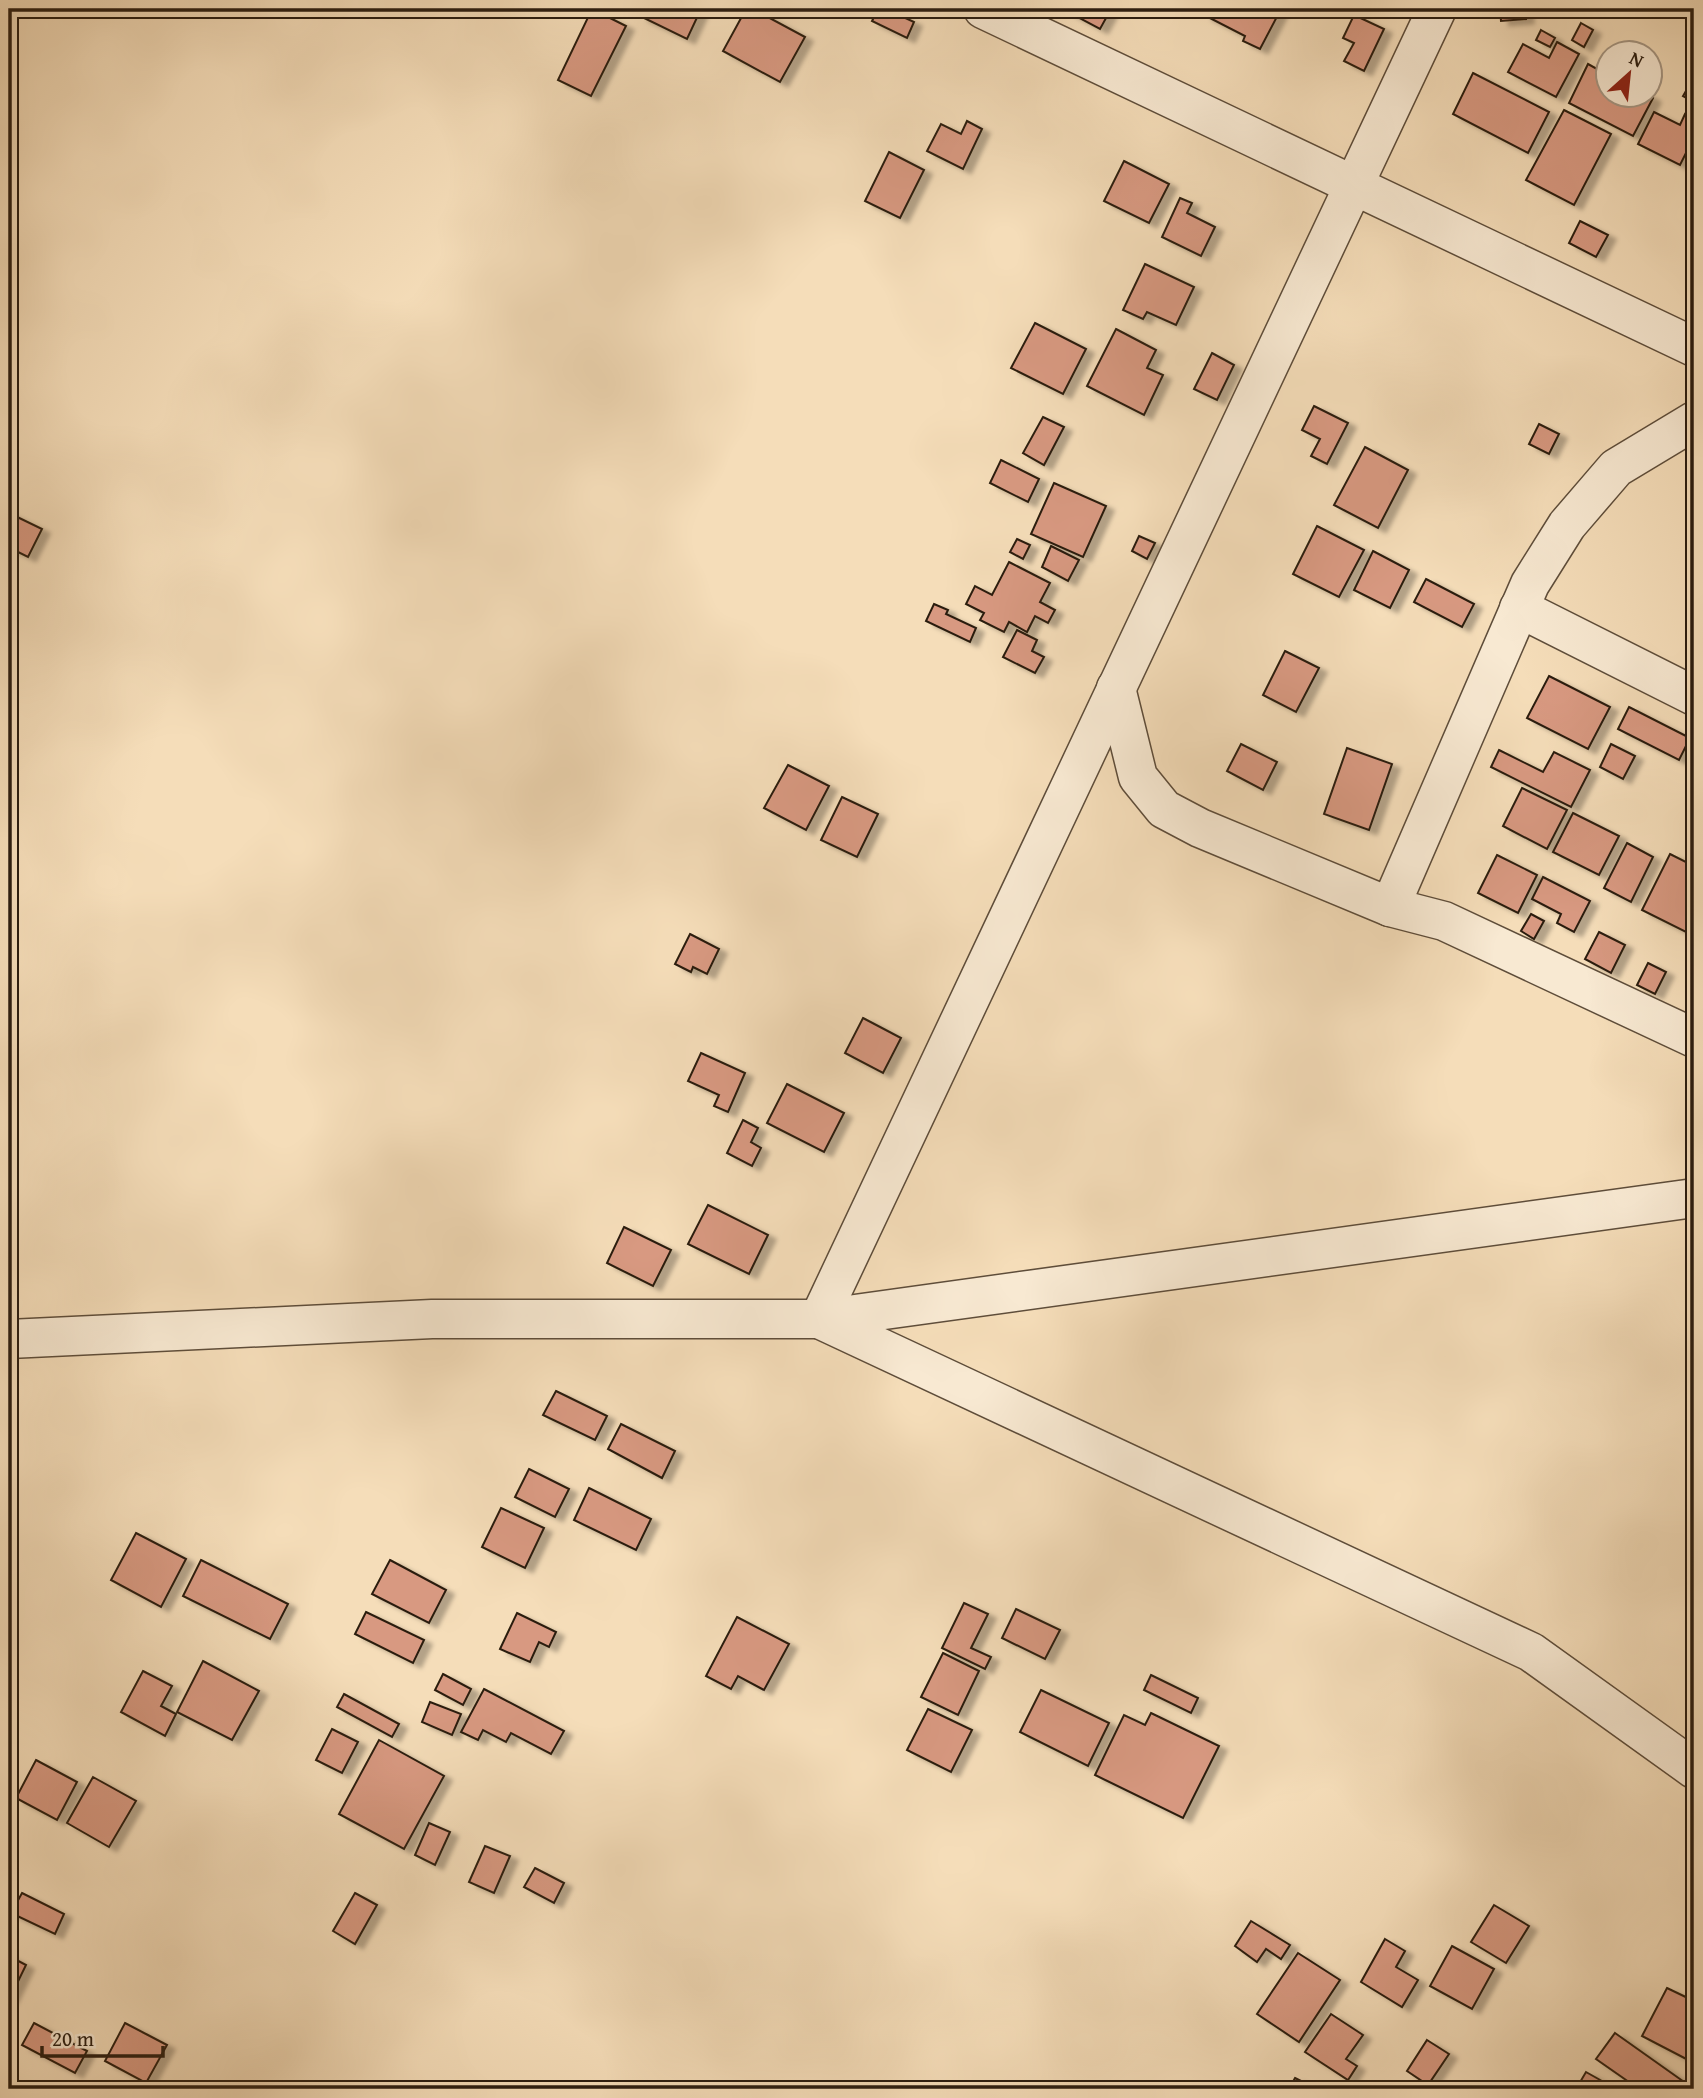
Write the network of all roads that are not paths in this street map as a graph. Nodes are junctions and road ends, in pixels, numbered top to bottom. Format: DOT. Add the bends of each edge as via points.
graph roads {
  1 [pos="983,9"];
  2 [pos="1437,9"];
  3 [pos="1353,185"];
  4 [pos="1694,347"];
  5 [pos="1694,421"];
  6 [pos="1519,608"];
  7 [pos="1116,688"];
  8 [pos="1694,696"];
  9 [pos="1390,907"];
  10 [pos="1694,1038"];
  11 [pos="1694,1198"];
  12 [pos="819,1319"];
  13 [pos="9,1339"];
  14 [pos="1694,1769"];
  1 -- 3 [label="street"];
  2 -- 3 [label="street"];
  3 -- 4 [label="street"];
  3 -- 7 [label="street"];
  5 -- 6 [label="street" via="1616,468 1567,525"];
  6 -- 8 [label="street"];
  6 -- 9 [label="street"];
  7 -- 9 [label="street" via="1138,777 1164,808 1200,828"];
  7 -- 12 [label="street"];
  9 -- 10 [label="street" via="1444,921"];
  11 -- 12 [label="street"];
  12 -- 13 [label="street" via="432,1319"];
  12 -- 14 [label="street" via="1531,1652"];
}
